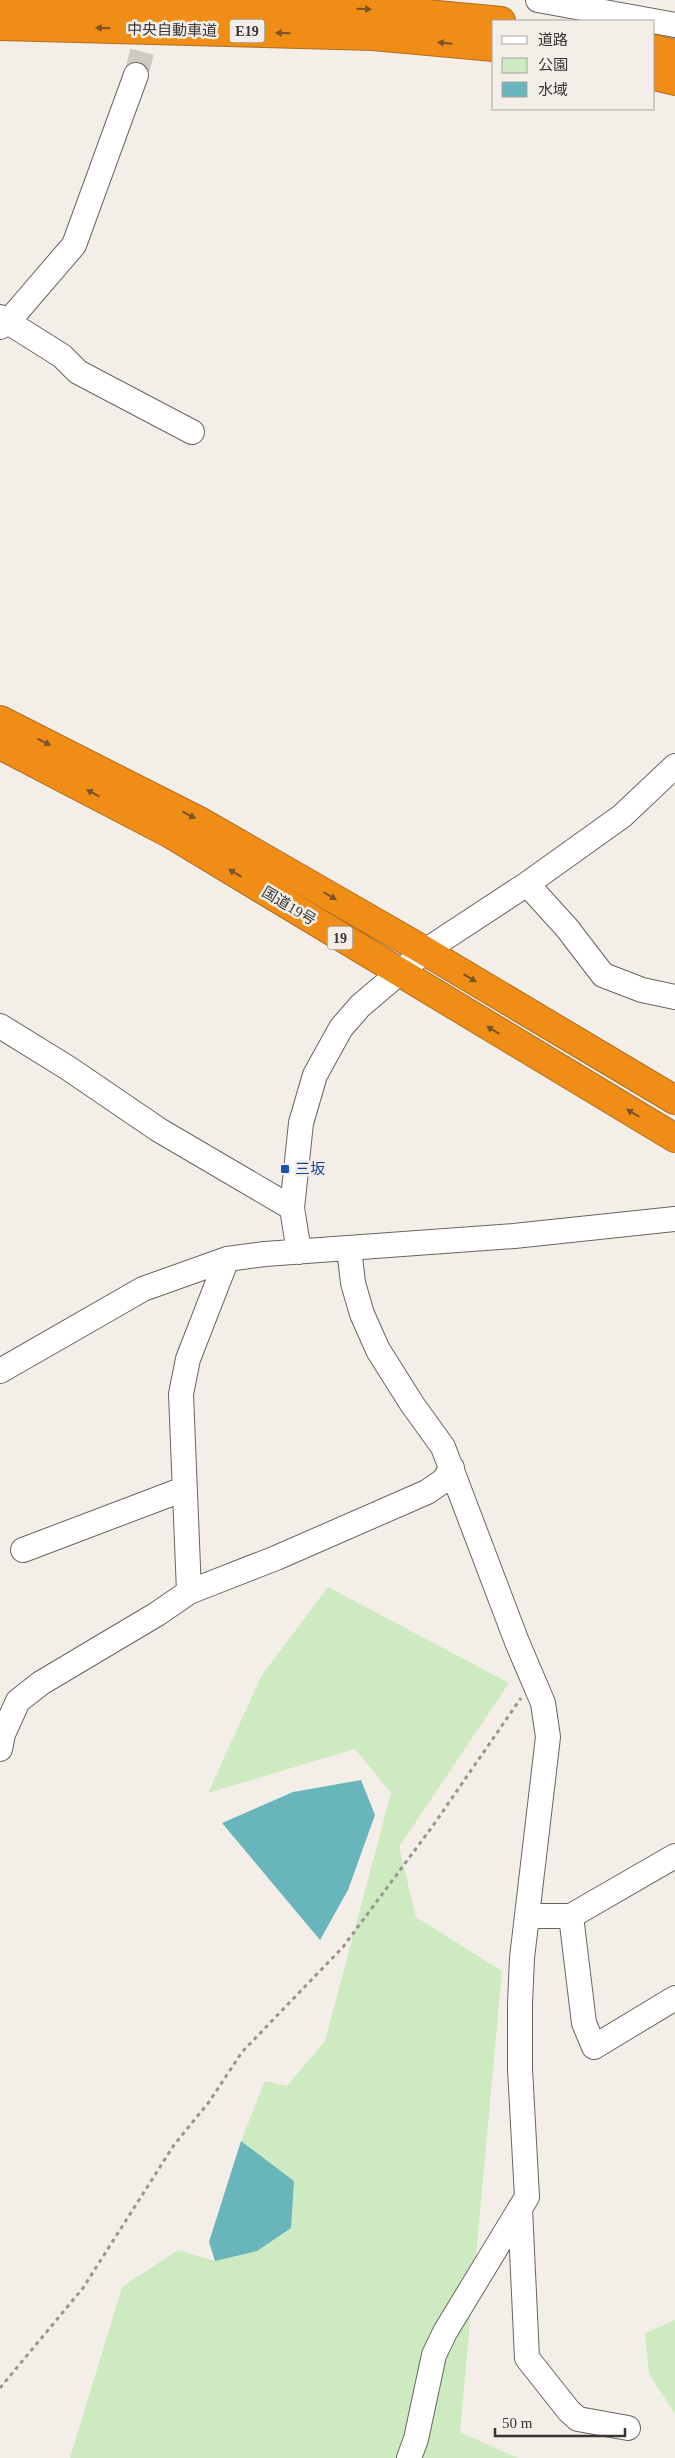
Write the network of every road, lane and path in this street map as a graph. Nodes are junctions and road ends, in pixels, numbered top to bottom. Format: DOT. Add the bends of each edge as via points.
graph roads {
  1 [pos="538,0"];
  2 [pos="0,4"];
  3 [pos="492,20"];
  4 [pos="648,20"];
  5 [pos="655,21"];
  6 [pos="675,25"];
  7 [pos="0,26"];
  8 [pos="492,47"];
  9 [pos="655,49"];
  10 [pos="675,54"];
  11 [pos="136,75"];
  12 [pos="655,76"];
  13 [pos="675,81"];
  14 [pos="2,322"];
  15 [pos="192,432"];
  16 [pos="0,720"];
  17 [pos="0,745"];
  18 [pos="675,766"];
  19 [pos="527,884"];
  20 [pos="425,951"];
  21 [pos="397,973"];
  22 [pos="675,997"];
  23 [pos="0,1026"];
  24 [pos="675,1100"];
  25 [pos="675,1138"];
  26 [pos="292,1208"];
  27 [pos="675,1219"];
  28 [pos="349,1248"];
  29 [pos="299,1252"];
  30 [pos="227,1259"];
  31 [pos="0,1371"];
  32 [pos="452,1468"];
  33 [pos="184,1489"];
  34 [pos="23,1550"];
  35 [pos="188,1592"];
  36 [pos="532,1681"];
  37 [pos="1,1738"];
  38 [pos="675,1856"];
  39 [pos="528,1916"];
  40 [pos="571,1916"];
  41 [pos="675,1998"];
  42 [pos="520,2208"];
  43 [pos="0,2388"];
  44 [pos="628,2428"];
  45 [pos="409,2458"];
  1 -- 4 [label="street"];
  2 -- 3 [label="highway, 中央自動車道 / E19, one-way" via="385,10"];
  5 -- 6 [label="street"];
  8 -- 7 [label="highway, 中央自動車道 / E19, one-way" via="373,36"];
  9 -- 10 [label="highway"];
  11 -- 14 [label="street" via="74,244"];
  12 -- 13 [label="highway"];
  14 -- 15 [label="street" via="62,356 78,372"];
  16 -- 20 [label="highway, 国道19号 / 19, one-way" via="201,822"];
  21 -- 17 [label="highway, 国道19号 / 19, one-way" via="169,834"];
  18 -- 19 [label="street" via="622,816"];
  19 -- 20 [label="street"];
  19 -- 22 [label="street" via="603,975 642,990"];
  20 -- 21 [label="street"];
  20 -- 24 [label="highway, 国道19号 / 19, one-way"];
  25 -- 21 [label="highway, 国道19号 / 19, one-way"];
  21 -- 26 [label="street" via="341,1028 315,1075 301,1124"];
  23 -- 26 [label="street" via="159,1130"];
  26 -- 29 [label="street"];
  27 -- 28 [label="street" via="514,1236"];
  28 -- 29 [label="street"];
  28 -- 32 [label="street" via="353,1283 378,1350 444,1447"];
  29 -- 30 [label="street"];
  30 -- 31 [label="street" via="143,1289"];
  30 -- 33 [label="street" via="188,1359 181,1394"];
  32 -- 35 [label="street" via="443,1481 427,1492 276,1558"];
  32 -- 36 [label="street"];
  33 -- 34 [label="street"];
  33 -- 35 [label="street"];
  35 -- 37 [label="street" via="157,1614 41,1682 18,1701"];
  36 -- 39 [label="street" via="543,1702 548,1737"];
  36 -- 43 [label="path" via="343,1947 242,2052 209,2102 174,2144 82,2288"];
  38 -- 40 [label="street"];
  39 -- 40 [label="street"];
  39 -- 42 [label="street" via="520,2004 527,2197"];
  40 -- 41 [label="street" via="584,2023 594,2047"];
  42 -- 44 [label="street" via="527,2358 578,2419"];
  42 -- 45 [label="street" via="434,2355"];
}
